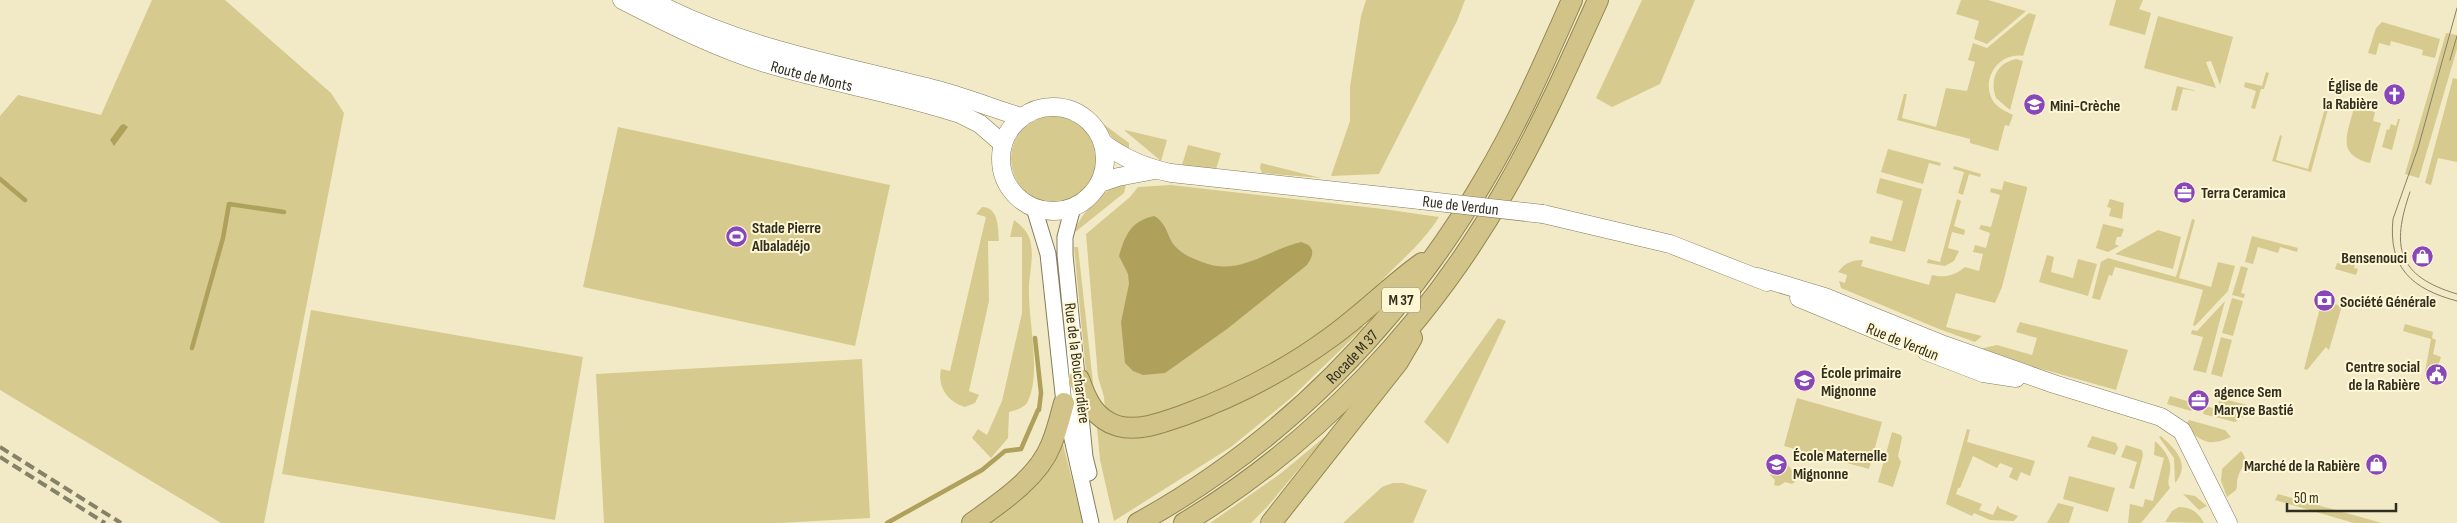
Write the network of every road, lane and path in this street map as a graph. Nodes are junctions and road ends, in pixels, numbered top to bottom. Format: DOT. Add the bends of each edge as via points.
graph roads {
  1 [pos="622,0"];
  2 [pos="651,0"];
  3 [pos="1572,0"];
  4 [pos="1598,0"];
  5 [pos="1021,117"];
  6 [pos="1103,143"];
  7 [pos="1003,144"];
  8 [pos="1155,170"];
  9 [pos="1100,183"];
  10 [pos="1072,207"];
  11 [pos="1034,208"];
  12 [pos="1440,250"];
  13 [pos="1437,292"];
  14 [pos="1079,379"];
  15 [pos="1064,404"];
  16 [pos="1091,501"];
  17 [pos="972,523"];
  18 [pos="1091,523"];
  19 [pos="1101,523"];
  20 [pos="1138,523"];
  21 [pos="1184,523"];
  22 [pos="1271,523"];
  23 [pos="2228,523"];
  1 -- 7 [label="main road, Route de Monts" via="661,21 740,55 960,114 980,124"];
  2 -- 5 [label="main road, Route de Monts" via="699,23 771,48 937,90"];
  3 -- 12 [label="highway, Rocade M 37 / M 37" via="1503,145"];
  4 -- 13 [label="highway, Rocade M 37 / M 37" via="1510,182 1475,240"];
  5 -- 6 [label="main road" via="1044,107 1071,109 1090,121"];
  5 -- 7 [label="main road"];
  6 -- 8 [label="main road, Rue de Verdun" via="1124,157"];
  6 -- 9 [label="main road" via="1106,157"];
  7 -- 11 [label="main road" via="1002,168 1007,183 1016,196"];
  8 -- 9 [label="main road, Rue de Verdun"];
  8 -- 23 [label="main road, Rue de Verdun, bridge" via="1543,214 1670,244 1758,277 1825,297 1944,345 2054,384 2161,417 2182,431"];
  9 -- 10 [label="main road" via="1093,193"];
  10 -- 11 [label="main road" via="1060,211"];
  10 -- 14 [label="street, Rue de la Bouchardière" via="1065,237 1065,255"];
  11 -- 15 [label="street, Rue de la Bouchardière" via="1048,254"];
  12 -- 14 [label="highway" via="1308,353 1236,394 1178,417 1143,427 1117,426 1104,419 1088,403"];
  12 -- 20 [label="highway, Rocade M 37 / M 37" via="1370,338 1311,398 1224,469"];
  13 -- 21 [label="highway, Rocade M 37 / M 37" via="1374,367 1319,421 1253,476"];
  13 -- 22 [label="highway" via="1398,362"];
  14 -- 16 [label="street, Rue de la Bouchardière"];
  15 -- 16 [label="street, Rue de la Bouchardière"];
  15 -- 17 [label="highway" via="1044,458 1019,486"];
  16 -- 18 [label="street, Rue de la Bouchardière"];
  16 -- 19 [label="street, Rue de la Bouchardière"];
}
